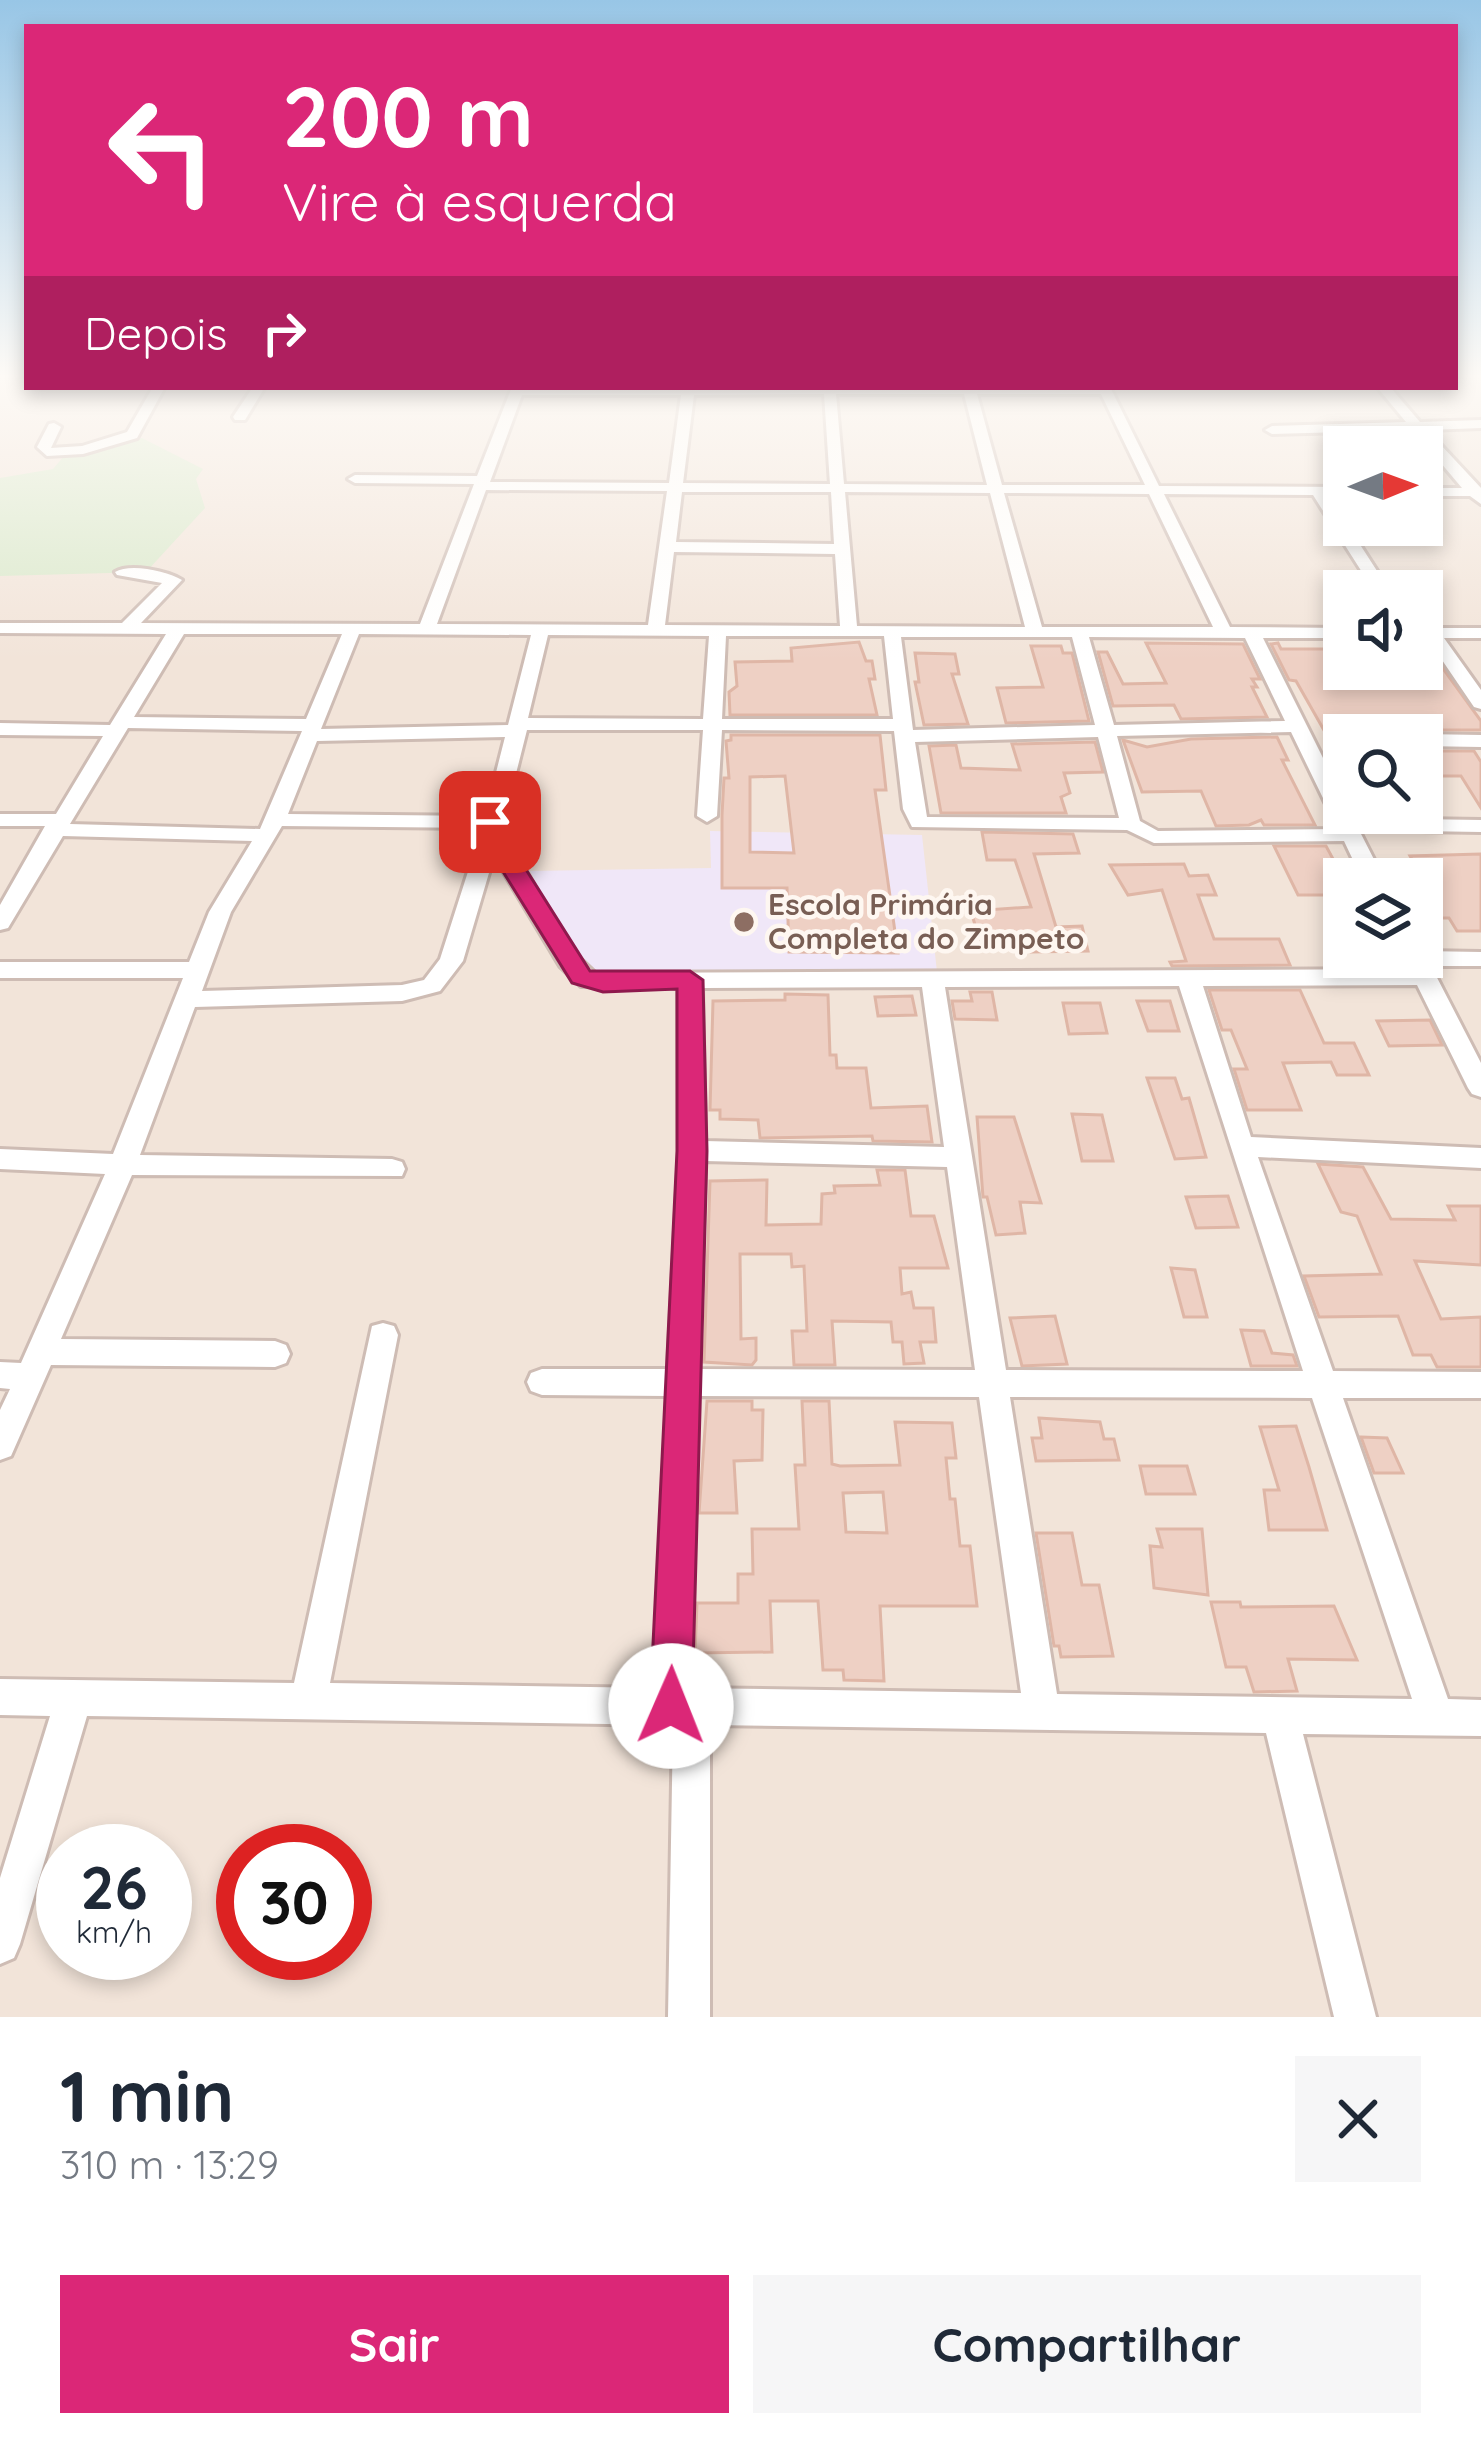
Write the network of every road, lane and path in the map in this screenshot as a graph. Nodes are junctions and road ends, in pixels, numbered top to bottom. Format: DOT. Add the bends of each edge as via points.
graph roads {
  1 [pos="488,471"];
  2 [pos="678,471"];
  3 [pos="836,471"];
  4 [pos="989,471"];
  5 [pos="1144,471"];
  6 [pos="1457,471"];
  7 [pos="355,479"];
  8 [pos="484,483"];
  9 [pos="676,490"];
  10 [pos="838,490"];
  11 [pos="994,491"];
  12 [pos="1154,491"];
  13 [pos="1318,491"];
  14 [pos="1323,491"];
  15 [pos="1443,493"];
  16 [pos="1479,495"];
  17 [pos="670,547"];
  18 [pos="843,550"];
  19 [pos="1369,570"];
  20 [pos="123,572"];
  21 [pos="0,628"];
  22 [pos="541,628"];
  23 [pos="656,628"];
  24 [pos="126,629"];
  25 [pos="178,629"];
  26 [pos="427,629"];
  27 [pos="718,629"];
  28 [pos="352,630"];
  29 [pos="892,630"];
  30 [pos="1034,630"];
  31 [pos="849,631"];
  32 [pos="1079,631"];
  33 [pos="1222,632"];
  34 [pos="1251,632"];
  35 [pos="1323,633"];
  36 [pos="1443,633"];
  37 [pos="1481,633"];
  38 [pos="1443,654"];
  39 [pos="1481,703"];
  40 [pos="118,726"];
  41 [pos="714,726"];
  42 [pos="1297,726"];
  43 [pos="519,728"];
  44 [pos="0,729"];
  45 [pos="311,730"];
  46 [pos="907,731"];
  47 [pos="1110,734"];
  48 [pos="1443,740"];
  49 [pos="1481,741"];
  50 [pos="1323,779"];
  51 [pos="707,817"];
  52 [pos="0,820"];
  53 [pos="1131,824"];
  54 [pos="56,825"];
  55 [pos="1481,826"];
  56 [pos="271,827"];
  57 [pos="1443,827"];
  58 [pos="491,828"];
  59 [pos="1323,831"];
  60 [pos="0,923"];
  61 [pos="1481,958"];
  62 [pos="1443,962"];
  63 [pos="1323,969"];
  64 [pos="0,970"];
  65 [pos="197,970"];
  66 [pos="1188,976"];
  67 [pos="932,978"];
  68 [pos="1425,978"];
  69 [pos="690,980"];
  70 [pos="188,999"];
  71 [pos="1481,1088"];
  72 [pos="1241,1147"];
  73 [pos="692,1151"];
  74 [pos="957,1157"];
  75 [pos="1481,1158"];
  76 [pos="0,1159"];
  77 [pos="124,1161"];
  78 [pos="392,1169"];
  79 [pos="383,1335"];
  80 [pos="275,1354"];
  81 [pos="39,1364"];
  82 [pos="0,1375"];
  83 [pos="542,1382"];
  84 [pos="680,1382"];
  85 [pos="993,1382"];
  86 [pos="1326,1385"];
  87 [pos="1481,1385"];
  88 [pos="0,1446"];
  89 [pos="0,1697"];
  90 [pos="74,1698"];
  91 [pos="308,1701"];
  92 [pos="681,1706"];
  93 [pos="1042,1713"];
  94 [pos="1436,1715"];
  95 [pos="1280,1716"];
  96 [pos="1481,1718"];
  97 [pos="0,1944"];
  98 [pos="689,2017"];
  99 [pos="1355,2017"];
  1 -- 8 [label="street"];
  2 -- 9 [label="street"];
  3 -- 10 [label="street"];
  4 -- 11 [label="street"];
  5 -- 12 [label="street"];
  6 -- 16 [label="street"];
  7 -- 8 [label="street"];
  8 -- 9 [label="street"];
  8 -- 26 [label="street"];
  9 -- 10 [label="street"];
  9 -- 17 [label="street"];
  10 -- 11 [label="street"];
  10 -- 18 [label="street"];
  11 -- 12 [label="street"];
  11 -- 30 [label="street"];
  12 -- 13 [label="street"];
  12 -- 33 [label="street"];
  13 -- 14 [label="street"];
  13 -- 19 [label="street"];
  15 -- 16 [label="street"];
  17 -- 18 [label="street"];
  17 -- 23 [label="street"];
  18 -- 31 [label="street"];
  20 -- 24 [label="street" via="174,580"];
  21 -- 24 [label="street"];
  22 -- 23 [label="street"];
  22 -- 26 [label="street"];
  22 -- 43 [label="street"];
  23 -- 27 [label="street"];
  24 -- 25 [label="street"];
  25 -- 28 [label="street"];
  25 -- 40 [label="street"];
  26 -- 28 [label="street"];
  27 -- 31 [label="street"];
  27 -- 41 [label="street"];
  28 -- 45 [label="street"];
  29 -- 30 [label="street"];
  29 -- 31 [label="street"];
  29 -- 46 [label="street"];
  30 -- 32 [label="street"];
  32 -- 33 [label="street"];
  32 -- 47 [label="street"];
  33 -- 34 [label="street"];
  34 -- 35 [label="street"];
  34 -- 42 [label="street"];
  36 -- 37 [label="street"];
  38 -- 39 [label="street"];
  40 -- 44 [label="street"];
  40 -- 45 [label="street"];
  40 -- 54 [label="street"];
  41 -- 43 [label="street"];
  41 -- 46 [label="street"];
  41 -- 51 [label="street"];
  42 -- 47 [label="street"];
  42 -- 50 [label="street"];
  43 -- 45 [label="street"];
  43 -- 58 [label="street"];
  45 -- 56 [label="street"];
  46 -- 47 [label="street"];
  46 -- 53 [label="street" via="919,823"];
  47 -- 53 [label="street"];
  48 -- 49 [label="street"];
  52 -- 54 [label="street"];
  53 -- 59 [label="street" via="1171,837"];
  54 -- 56 [label="street"];
  54 -- 60 [label="street"];
  55 -- 57 [label="street"];
  56 -- 58 [label="street"];
  56 -- 65 [label="street" via="242,869"];
  58 -- 69 [label="street" via="581,977"];
  58 -- 70 [label="street" via="451,961 432,986 403,994"];
  61 -- 62 [label="street"];
  63 -- 66 [label="street"];
  64 -- 65 [label="street"];
  65 -- 70 [label="street"];
  66 -- 67 [label="street"];
  66 -- 72 [label="street"];
  67 -- 69 [label="street"];
  67 -- 74 [label="street"];
  68 -- 71 [label="street"];
  69 -- 73 [label="street"];
  70 -- 77 [label="street"];
  72 -- 75 [label="street"];
  72 -- 86 [label="street"];
  73 -- 74 [label="street"];
  73 -- 84 [label="street"];
  74 -- 85 [label="street"];
  76 -- 77 [label="street"];
  77 -- 78 [label="street"];
  77 -- 81 [label="street"];
  79 -- 91 [label="street"];
  80 -- 81 [label="street"];
  81 -- 82 [label="street"];
  81 -- 88 [label="street"];
  83 -- 84 [label="street"];
  84 -- 85 [label="street"];
  84 -- 92 [label="street"];
  85 -- 86 [label="street"];
  85 -- 93 [label="street"];
  86 -- 87 [label="street"];
  86 -- 94 [label="street"];
  89 -- 90 [label="street"];
  90 -- 91 [label="street"];
  90 -- 97 [label="street"];
  91 -- 92 [label="street"];
  92 -- 93 [label="street"];
  92 -- 98 [label="street"];
  93 -- 95 [label="street"];
  94 -- 95 [label="street"];
  94 -- 96 [label="street"];
  95 -- 99 [label="street"];
}
